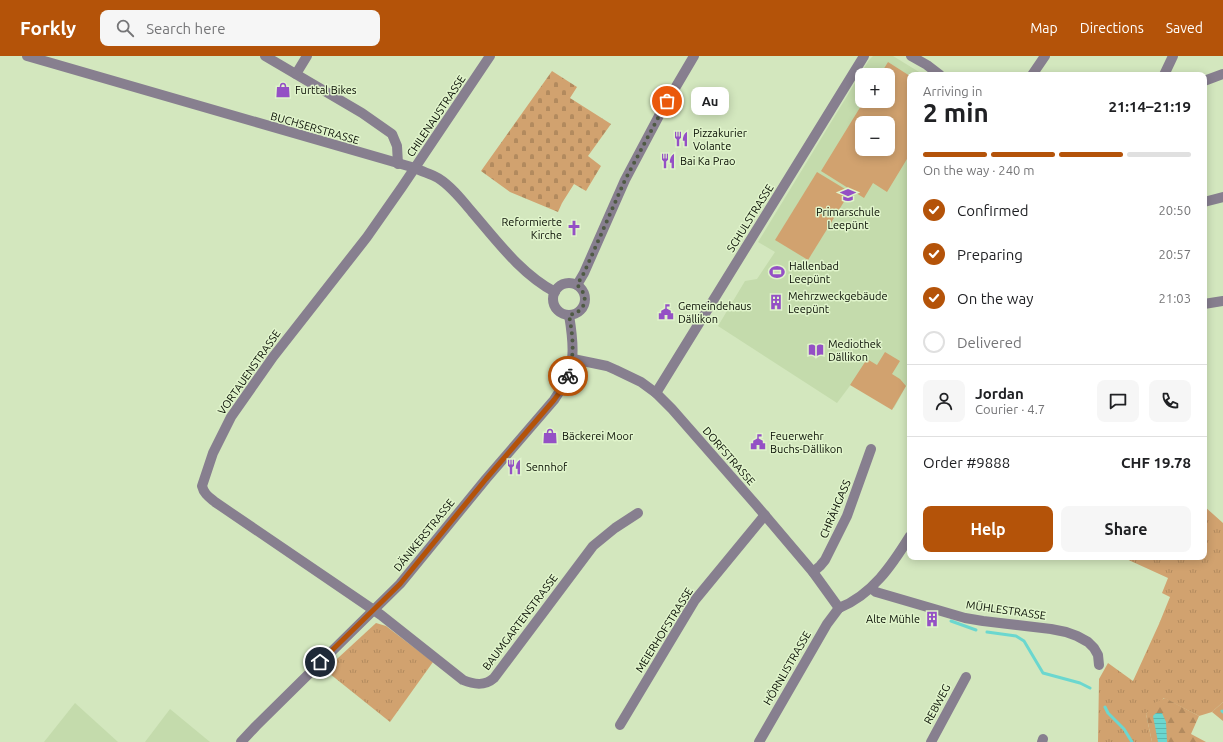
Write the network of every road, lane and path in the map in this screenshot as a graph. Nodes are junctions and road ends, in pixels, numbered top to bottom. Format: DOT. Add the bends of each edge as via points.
graph roads {
  1 [pos="27,56"];
  2 [pos="265,56"];
  3 [pos="307,56"];
  4 [pos="490,56"];
  5 [pos="694,56"];
  6 [pos="864,56"];
  7 [pos="911,56"];
  8 [pos="1044,56"];
  9 [pos="1173,56"];
  10 [pos="936,72"];
  11 [pos="1034,72"];
  12 [pos="1165,72"];
  13 [pos="296,74"];
  14 [pos="1223,74"];
  15 [pos="1207,80"];
  16 [pos="398,164"];
  17 [pos="415,168"];
  18 [pos="1223,197"];
  19 [pos="1207,201"];
  20 [pos="577,285"];
  21 [pos="555,292"];
  22 [pos="1223,301"];
  23 [pos="1207,304"];
  24 [pos="569,315"];
  25 [pos="573,359"];
  26 [pos="656,393"];
  27 [pos="871,449"];
  28 [pos="638,513"];
  29 [pos="765,515"];
  30 [pos="907,541"];
  31 [pos="813,572"];
  32 [pos="871,588"];
  33 [pos="839,608"];
  34 [pos="373,610"];
  35 [pos="1099,665"];
  36 [pos="966,677"];
  37 [pos="620,724"];
  38 [pos="242,742"];
  39 [pos="759,742"];
  40 [pos="931,742"];
  1 -- 16 [label="street, BUCHSERSTRASSE"];
  2 -- 13 [label="street"];
  3 -- 13 [label="street"];
  4 -- 17 [label="street, CHILENAUSTRASSE"];
  5 -- 20 [label="street" via="625,180"];
  6 -- 26 [label="street, SCHULSTRASSE"];
  7 -- 10 [label="street"];
  8 -- 11 [label="street"];
  9 -- 12 [label="street"];
  13 -- 16 [label="street" via="392,134 397,146"];
  14 -- 15 [label="street"];
  16 -- 17 [label="street, BUCHSERSTRASSE"];
  17 -- 21 [label="street, BUCHSERSTRASSE" via="445,183 513,259 535,280"];
  17 -- 34 [label="street, VORTAUENSTRASSE" via="367,237 273,357 231,417 212,453 202,486 204,493 215,502"];
  18 -- 19 [label="street"];
  20 -- 21 [label="street" via="565,284"];
  20 -- 24 [label="street" via="584,293 584,303 579,312"];
  21 -- 24 [label="street" via="556,307"];
  22 -- 23 [label="street"];
  24 -- 25 [label="street, DÄNIKERSTRASSE"];
  25 -- 26 [label="street, DORFSTRASSE" via="607,366 641,382"];
  25 -- 34 [label="street, DÄNIKERSTRASSE" via="567,379 554,400 400,584"];
  26 -- 29 [label="street, DORFSTRASSE"];
  27 -- 31 [label="street, CHRÄHGASS" via="847,516 825,560"];
  28 -- 34 [label="street, BAUMGARTENSTRASSE" via="593,546 489,682 473,684 463,680"];
  29 -- 31 [label="street, DORFSTRASSE"];
  29 -- 37 [label="street, MEIERHOFSTRASSE" via="695,600"];
  30 -- 32 [label="street"];
  31 -- 33 [label="street, DORFSTRASSE"];
  32 -- 33 [label="street"];
  32 -- 35 [label="street, MÜHLESTRASSE" via="876,592 965,618 1066,632 1088,642 1094,648"];
  33 -- 39 [label="street, HÖRNLISTRASSE" via="827,624"];
  34 -- 38 [label="street, DÄNIKERSTRASSE"];
  36 -- 40 [label="street, REBWEG"];
}
